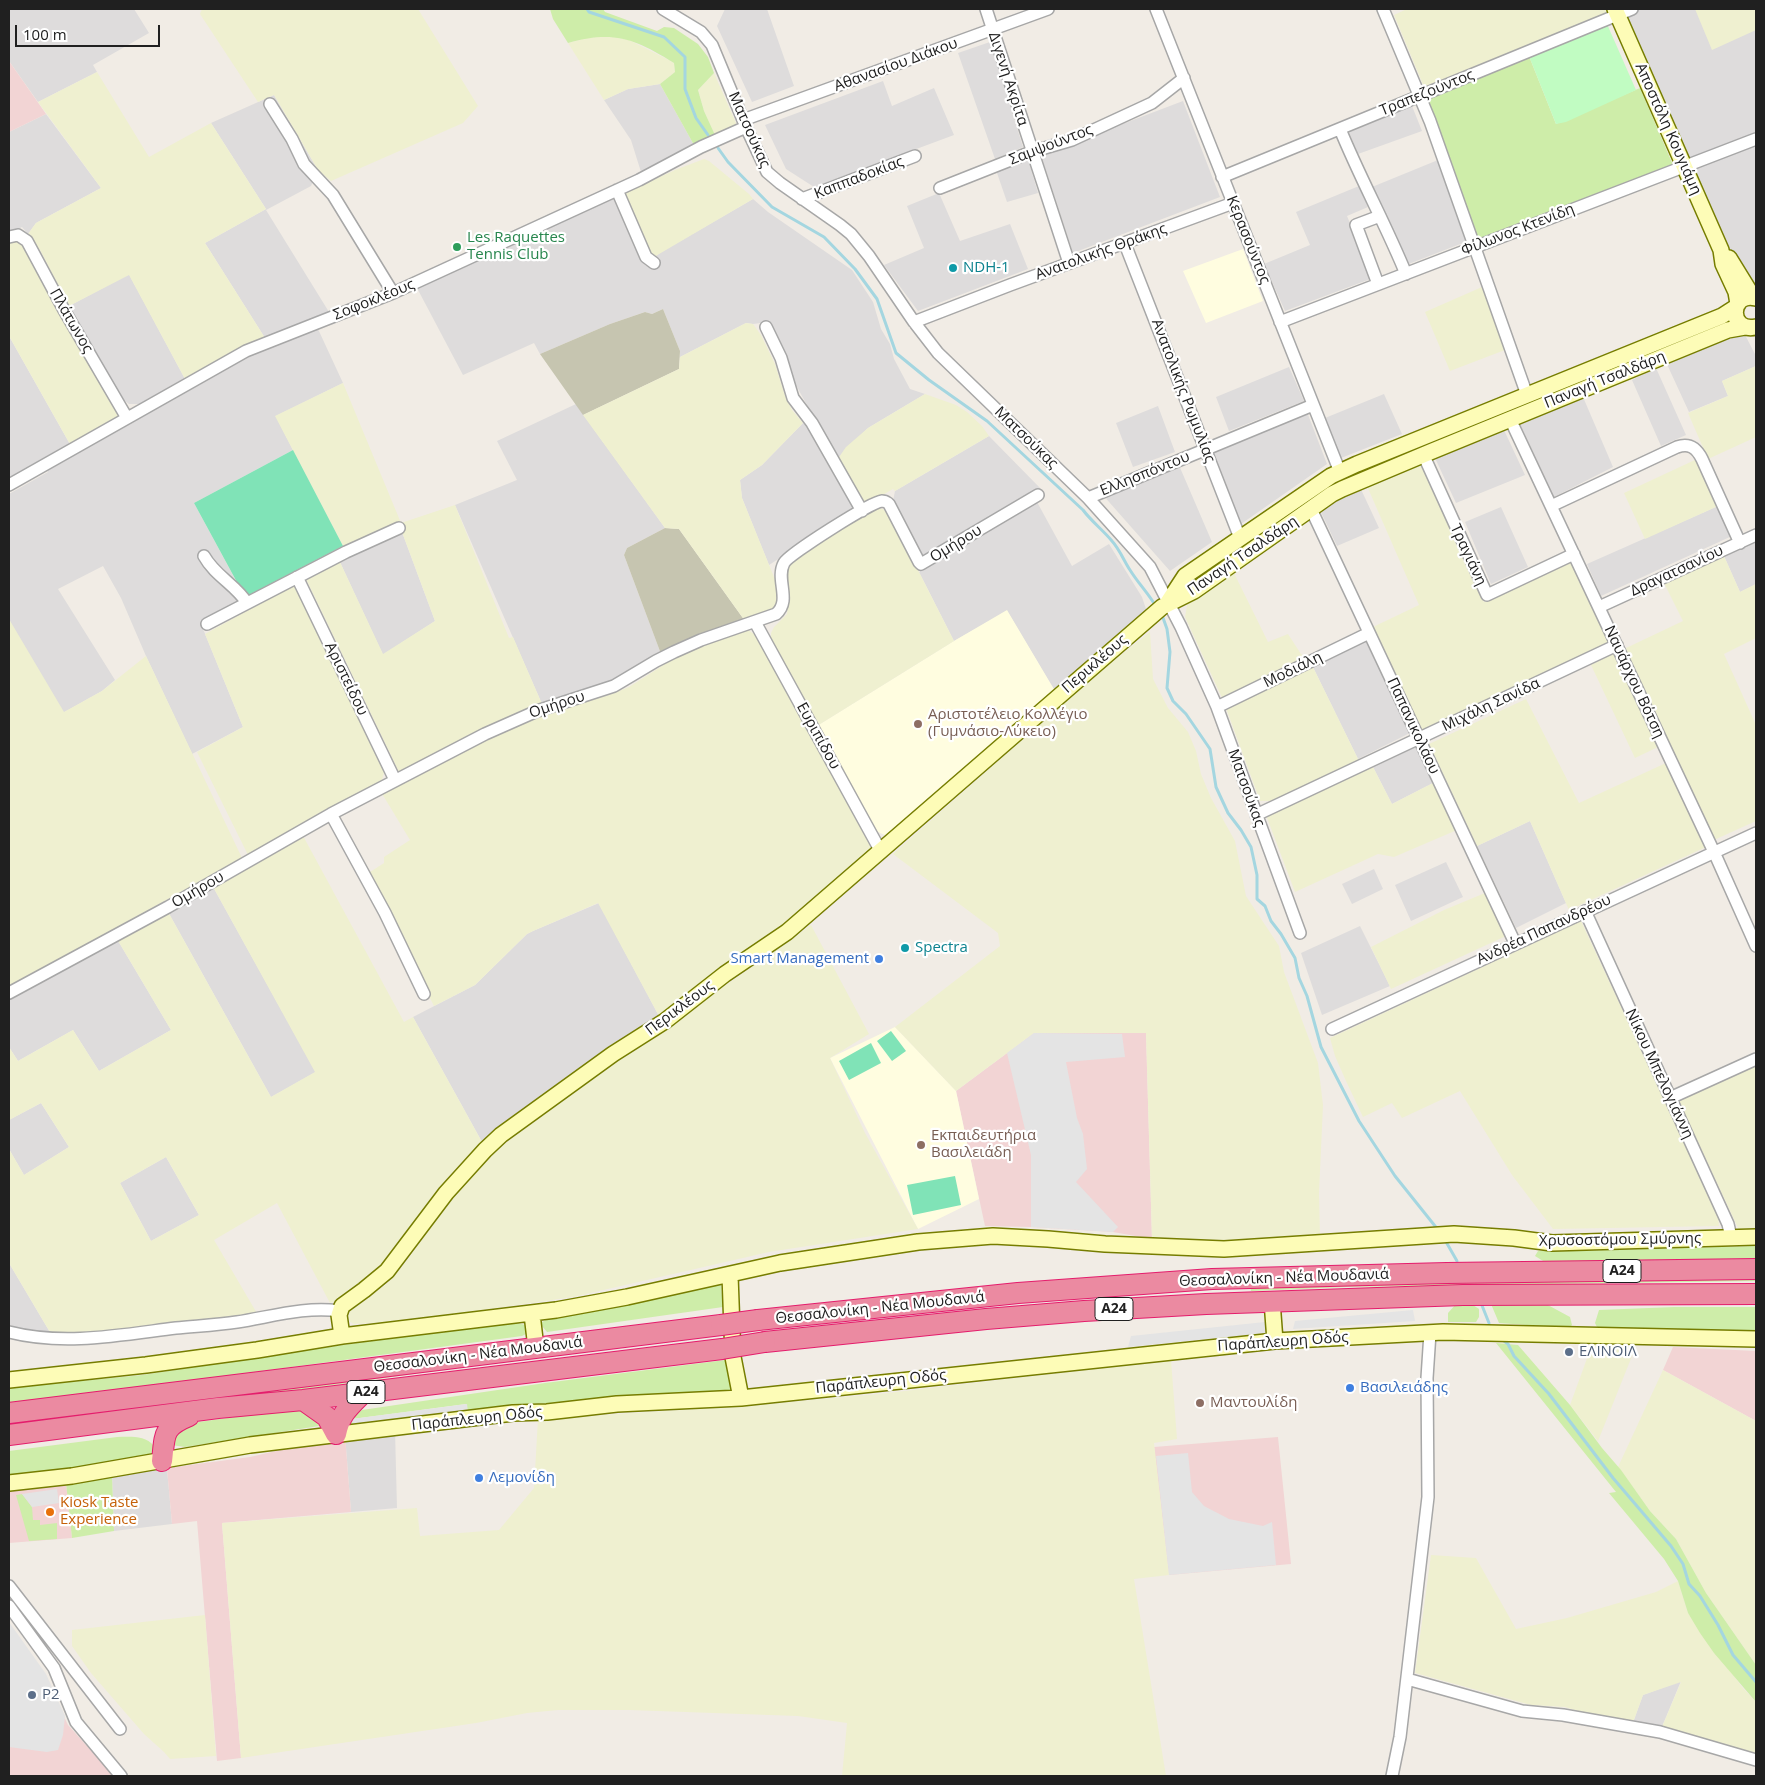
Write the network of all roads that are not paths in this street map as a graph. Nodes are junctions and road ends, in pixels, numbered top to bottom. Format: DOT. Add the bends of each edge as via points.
graph roads {
  1 [pos="663,9"];
  2 [pos="986,9"];
  3 [pos="1048,9"];
  4 [pos="1156,9"];
  5 [pos="1632,9"];
  6 [pos="1386,10"];
  7 [pos="1616,12"];
  8 [pos="992,29"];
  9 [pos="1184,78"];
  10 [pos="1420,95"];
  11 [pos="270,104"];
  12 [pos="744,124"];
  13 [pos="1340,129"];
  14 [pos="1756,139"];
  15 [pos="1032,152"];
  16 [pos="915,156"];
  17 [pos="1684,166"];
  18 [pos="1222,177"];
  19 [pos="940,188"];
  20 [pos="617,190"];
  21 [pos="802,199"];
  22 [pos="1233,203"];
  23 [pos="1380,216"];
  24 [pos="9,237"];
  25 [pos="1125,244"];
  26 [pos="1476,247"];
  27 [pos="1721,250"];
  28 [pos="654,263"];
  29 [pos="1069,263"];
  30 [pos="1406,274"];
  31 [pos="1378,284"];
  32 [pos="393,293"];
  33 [pos="1754,297"];
  34 [pos="1737,306"];
  35 [pos="914,322"];
  36 [pos="1280,322"];
  37 [pos="766,327"];
  38 [pos="1751,330"];
  39 [pos="1528,395"];
  40 [pos="1313,405"];
  41 [pos="127,418"];
  42 [pos="1510,419"];
  43 [pos="1205,449"];
  44 [pos="1423,454"];
  45 [pos="1340,472"];
  46 [pos="9,485"];
  47 [pos="1038,495"];
  48 [pos="1088,498"];
  49 [pos="1551,506"];
  50 [pos="1311,509"];
  51 [pos="862,511"];
  52 [pos="399,528"];
  53 [pos="1756,535"];
  54 [pos="1240,538"];
  55 [pos="1740,543"];
  56 [pos="1574,554"];
  57 [pos="204,556"];
  58 [pos="297,577"];
  59 [pos="247,604"];
  60 [pos="1165,604"];
  61 [pos="1599,607"];
  62 [pos="755,622"];
  63 [pos="207,624"];
  64 [pos="1369,633"];
  65 [pos="1617,645"];
  66 [pos="1217,707"];
  67 [pos="1418,738"];
  68 [pos="395,780"];
  69 [pos="331,814"];
  70 [pos="1256,815"];
  71 [pos="1756,832"];
  72 [pos="880,850"];
  73 [pos="1714,852"];
  74 [pos="1584,911"];
  75 [pos="1300,933"];
  76 [pos="1515,943"];
  77 [pos="1756,946"];
  78 [pos="9,993"];
  79 [pos="424,994"];
  80 [pos="1332,1028"];
  81 [pos="1756,1059"];
  82 [pos="1670,1098"];
  83 [pos="1731,1237"];
  84 [pos="1756,1237"];
  85 [pos="1756,1269"];
  86 [pos="730,1275"];
  87 [pos="1756,1294"];
  88 [pos="1272,1301"];
  89 [pos="339,1311"];
  90 [pos="532,1314"];
  91 [pos="9,1332"];
  92 [pos="1430,1333"];
  93 [pos="342,1336"];
  94 [pos="1756,1339"];
  95 [pos="1275,1341"];
  96 [pos="536,1348"];
  97 [pos="9,1380"];
  98 [pos="363,1392"];
  99 [pos="741,1398"];
  100 [pos="303,1400"];
  101 [pos="218,1408"];
  102 [pos="9,1413"];
  103 [pos="126,1421"];
  104 [pos="336,1434"];
  105 [pos="9,1435"];
  106 [pos="162,1461"];
  107 [pos="9,1483"];
  108 [pos="9,1586"];
  109 [pos="9,1606"];
  110 [pos="1407,1679"];
  111 [pos="120,1729"];
  112 [pos="1756,1760"];
  113 [pos="121,1776"];
  114 [pos="1392,1776"];
  1 -- 12 [label="street, Ματσούκας" via="709,40"];
  2 -- 8 [label="street, Διγενή Ακρίτα"];
  3 -- 8 [label="street, Αθανασίου Διάκου"];
  4 -- 9 [label="street, Κερασούντος"];
  5 -- 7 [label="street, Τραπεζούντος"];
  6 -- 10 [label="street"];
  7 -- 10 [label="street, Τραπεζούντος"];
  7 -- 17 [label="street, Αποστόλη Κουγιάμη"];
  8 -- 12 [label="street, Αθανασίου Διάκου"];
  8 -- 15 [label="street, Διγενή Ακρίτα"];
  9 -- 15 [label="street, Σαμψούντος" via="1152,103 1072,140"];
  9 -- 18 [label="street, Κερασούντος"];
  10 -- 13 [label="street, Τραπεζούντος"];
  10 -- 26 [label="street"];
  11 -- 32 [label="street" via="304,164 333,196"];
  12 -- 20 [label="street, Σοφοκλέους"];
  12 -- 21 [label="street, Ματσούκας" via="767,172"];
  13 -- 18 [label="street, Τραπεζούντος"];
  13 -- 23 [label="street"];
  14 -- 17 [label="street, Φίλωνος Κτενίδη"];
  15 -- 19 [label="street, Σαμψούντος"];
  15 -- 29 [label="street, Διγενή Ακρίτα"];
  16 -- 21 [label="street, Καππαδοκίας"];
  17 -- 26 [label="street, Φίλωνος Κτενίδη"];
  17 -- 27 [label="street, Αποστόλη Κουγιάμη"];
  18 -- 22 [label="street, Κερασούντος"];
  20 -- 28 [label="street" via="646,256"];
  20 -- 32 [label="street, Σοφοκλέους"];
  21 -- 35 [label="street, Ματσούκας" via="840,224 856,239"];
  22 -- 25 [label="street, Ανατολικής Θράκης"];
  22 -- 36 [label="street, Κερασούντος"];
  23 -- 30 [label="street"];
  23 -- 31 [label="street" via="1356,225"];
  24 -- 41 [label="street, Πλάτωνος" via="18,235 27,241"];
  25 -- 29 [label="street, Ανατολικής Θράκης"];
  25 -- 43 [label="street, Ανατολικής Ρωμυλίας"];
  26 -- 30 [label="street, Φίλωνος Κτενίδη"];
  26 -- 39 [label="street"];
  27 -- 33 [label="street, Αποστόλη Κουγιάμη"];
  27 -- 34 [label="street, Αποστόλη Κουγιάμη" via="1722,264 1736,292"];
  29 -- 35 [label="street, Ανατολικής Θράκης"];
  30 -- 31 [label="street, Φίλωνος Κτενίδη"];
  31 -- 36 [label="street, Φίλωνος Κτενίδη"];
  32 -- 41 [label="street, Σοφοκλέους" via="246,352"];
  33 -- 34 [label="street, Παναγή Τσαλδάρη" via="1744,298"];
  34 -- 38 [label="street, Αποστόλη Κουγιάμη" via="1736,319"];
  34 -- 39 [label="street, Παναγή Τσαλδάρη" via="1722,316"];
  35 -- 48 [label="street, Ματσούκας" via="938,353"];
  36 -- 40 [label="street, Κερασούντος"];
  37 -- 51 [label="street" via="781,358 792,398 812,423"];
  38 -- 42 [label="street, Παναγή Τσαλδάρη" via="1728,330"];
  39 -- 45 [label="street, Παναγή Τσαλδάρη"];
  40 -- 43 [label="street, Ελλησπόντου"];
  40 -- 45 [label="street, Κερασούντος"];
  41 -- 46 [label="street, Σοφοκλέους"];
  42 -- 44 [label="street, Παναγή Τσαλδάρη"];
  42 -- 49 [label="street, Ναυάρχου Βότση"];
  43 -- 48 [label="street, Ελλησπόντου"];
  43 -- 54 [label="street, Ανατολικής Ρωμυλίας"];
  44 -- 50 [label="street, Παναγή Τσαλδάρη" via="1342,489"];
  44 -- 56 [label="street, Τραγιάνη" via="1487,595"];
  45 -- 54 [label="street, Παναγή Τσαλδάρη"];
  47 -- 51 [label="street, Ομήρου" via="922,564 887,502 879,502"];
  48 -- 60 [label="street, Ματσούκας" via="1150,567"];
  49 -- 55 [label="street" via="1677,447 1690,445 1700,454"];
  49 -- 56 [label="street, Ναυάρχου Βότση"];
  50 -- 60 [label="street, Παναγή Τσαλδάρη" via="1194,591"];
  50 -- 64 [label="street, Παπανικολάου"];
  51 -- 62 [label="street, Ομήρου" via="787,559 781,574 782,606 776,614"];
  52 -- 58 [label="street"];
  53 -- 55 [label="street, Δραγατσανίου"];
  54 -- 60 [label="street, Παναγή Τσαλδάρη" via="1185,576"];
  55 -- 61 [label="street, Δραγατσανίου"];
  56 -- 61 [label="street, Ναυάρχου Βότση"];
  57 -- 59 [label="street" via="214,571 242,595"];
  58 -- 59 [label="street"];
  58 -- 68 [label="street, Αριστείδου"];
  59 -- 63 [label="street"];
  60 -- 66 [label="street, Ματσούκας"];
  60 -- 72 [label="street, Περικλέους"];
  61 -- 65 [label="street, Ναυάρχου Βότση"];
  62 -- 68 [label="street, Ομήρου" via="674,652 614,686 520,717"];
  62 -- 72 [label="street, Ευριπίδου"];
  64 -- 66 [label="street, Μοδιάλη"];
  64 -- 67 [label="street, Παπανικολάου"];
  65 -- 67 [label="street, Μιχάλη Σανίδα"];
  65 -- 73 [label="street, Ναυάρχου Βότση"];
  66 -- 70 [label="street, Ματσούκας"];
  67 -- 70 [label="street, Μιχάλη Σανίδα"];
  67 -- 76 [label="street, Παπανικολάου"];
  68 -- 69 [label="street, Ομήρου"];
  69 -- 78 [label="street, Ομήρου"];
  69 -- 79 [label="street"];
  70 -- 75 [label="street, Ματσούκας"];
  71 -- 73 [label="street, Ανδρέα Παπανδρέου"];
  72 -- 89 [label="street, Περικλέους" via="781,936 497,1138 446,1192 387,1271 345,1302"];
  73 -- 74 [label="street, Ανδρέα Παπανδρέου"];
  73 -- 77 [label="street, Ναυάρχου Βότση"];
  74 -- 76 [label="street, Ανδρέα Παπανδρέου"];
  74 -- 82 [label="street, Νίκου Μπελογιάννη"];
  76 -- 80 [label="street, Ανδρέα Παπανδρέου"];
  81 -- 82 [label="street"];
  82 -- 83 [label="street, Νίκου Μπελογιάννη"];
  83 -- 84 [label="street, Χρυσοστόμου Σμύρνης"];
  83 -- 86 [label="street, Χρυσοστόμου Σμύρνης" via="1552,1243 1454,1234 1224,1250 993,1236 856,1250"];
  85 -- 96 [label="highway, Θεσσαλονίκη - Νέα Μουδανιά / Α24, bridge" via="1488,1272 1155,1282 758,1320"];
  86 -- 90 [label="street"];
  86 -- 99 [label="street" via="733,1357"];
  87 -- 88 [label="highway, Θεσσαλονίκη - Νέα Μουδανιά / Α24" via="1463,1295"];
  88 -- 95 [label="street"];
  88 -- 98 [label="highway, Θεσσαλονίκη - Νέα Μουδανιά / Α24, bridge" via="986,1319 765,1342"];
  89 -- 91 [label="street" via="309,1311 113,1337 48,1339"];
  89 -- 93 [label="street"];
  90 -- 93 [label="street"];
  90 -- 96 [label="street"];
  92 -- 94 [label="street, Παράπλευρη Οδός"];
  92 -- 95 [label="street, Παράπλευρη Οδός"];
  92 -- 110 [label="street" via="1427,1378 1429,1484"];
  93 -- 97 [label="street" via="146,1365"];
  95 -- 99 [label="street, Παράπλευρη Οδός"];
  96 -- 102 [label="highway, Θεσσαλονίκη - Νέα Μουδανιά / Α24"];
  98 -- 100 [label="highway, Θεσσαλονίκη - Νέα Μουδανιά / Α24"];
  98 -- 104 [label="highway" via="342,1414"];
  99 -- 104 [label="street, Παράπλευρη Οδός" via="513,1413"];
  100 -- 101 [label="highway, Θεσσαλονίκη - Νέα Μουδανιά / Α24"];
  100 -- 104 [label="highway" via="327,1416"];
  101 -- 103 [label="highway, Θεσσαλονίκη - Νέα Μουδανιά / Α24"];
  101 -- 106 [label="highway" via="182,1419 167,1429"];
  103 -- 105 [label="highway, Θεσσαλονίκη - Νέα Μουδανιά / Α24"];
  103 -- 106 [label="highway" via="141,1427 154,1438 160,1447"];
  104 -- 106 [label="street, Παράπλευρη Οδός"];
  106 -- 107 [label="street, Παράπλευρη Οδός"];
  108 -- 111 [label="street"];
  109 -- 113 [label="street" via="54,1668 76,1722"];
  110 -- 112 [label="street" via="1522,1711 1660,1732"];
  110 -- 114 [label="street"];
}
